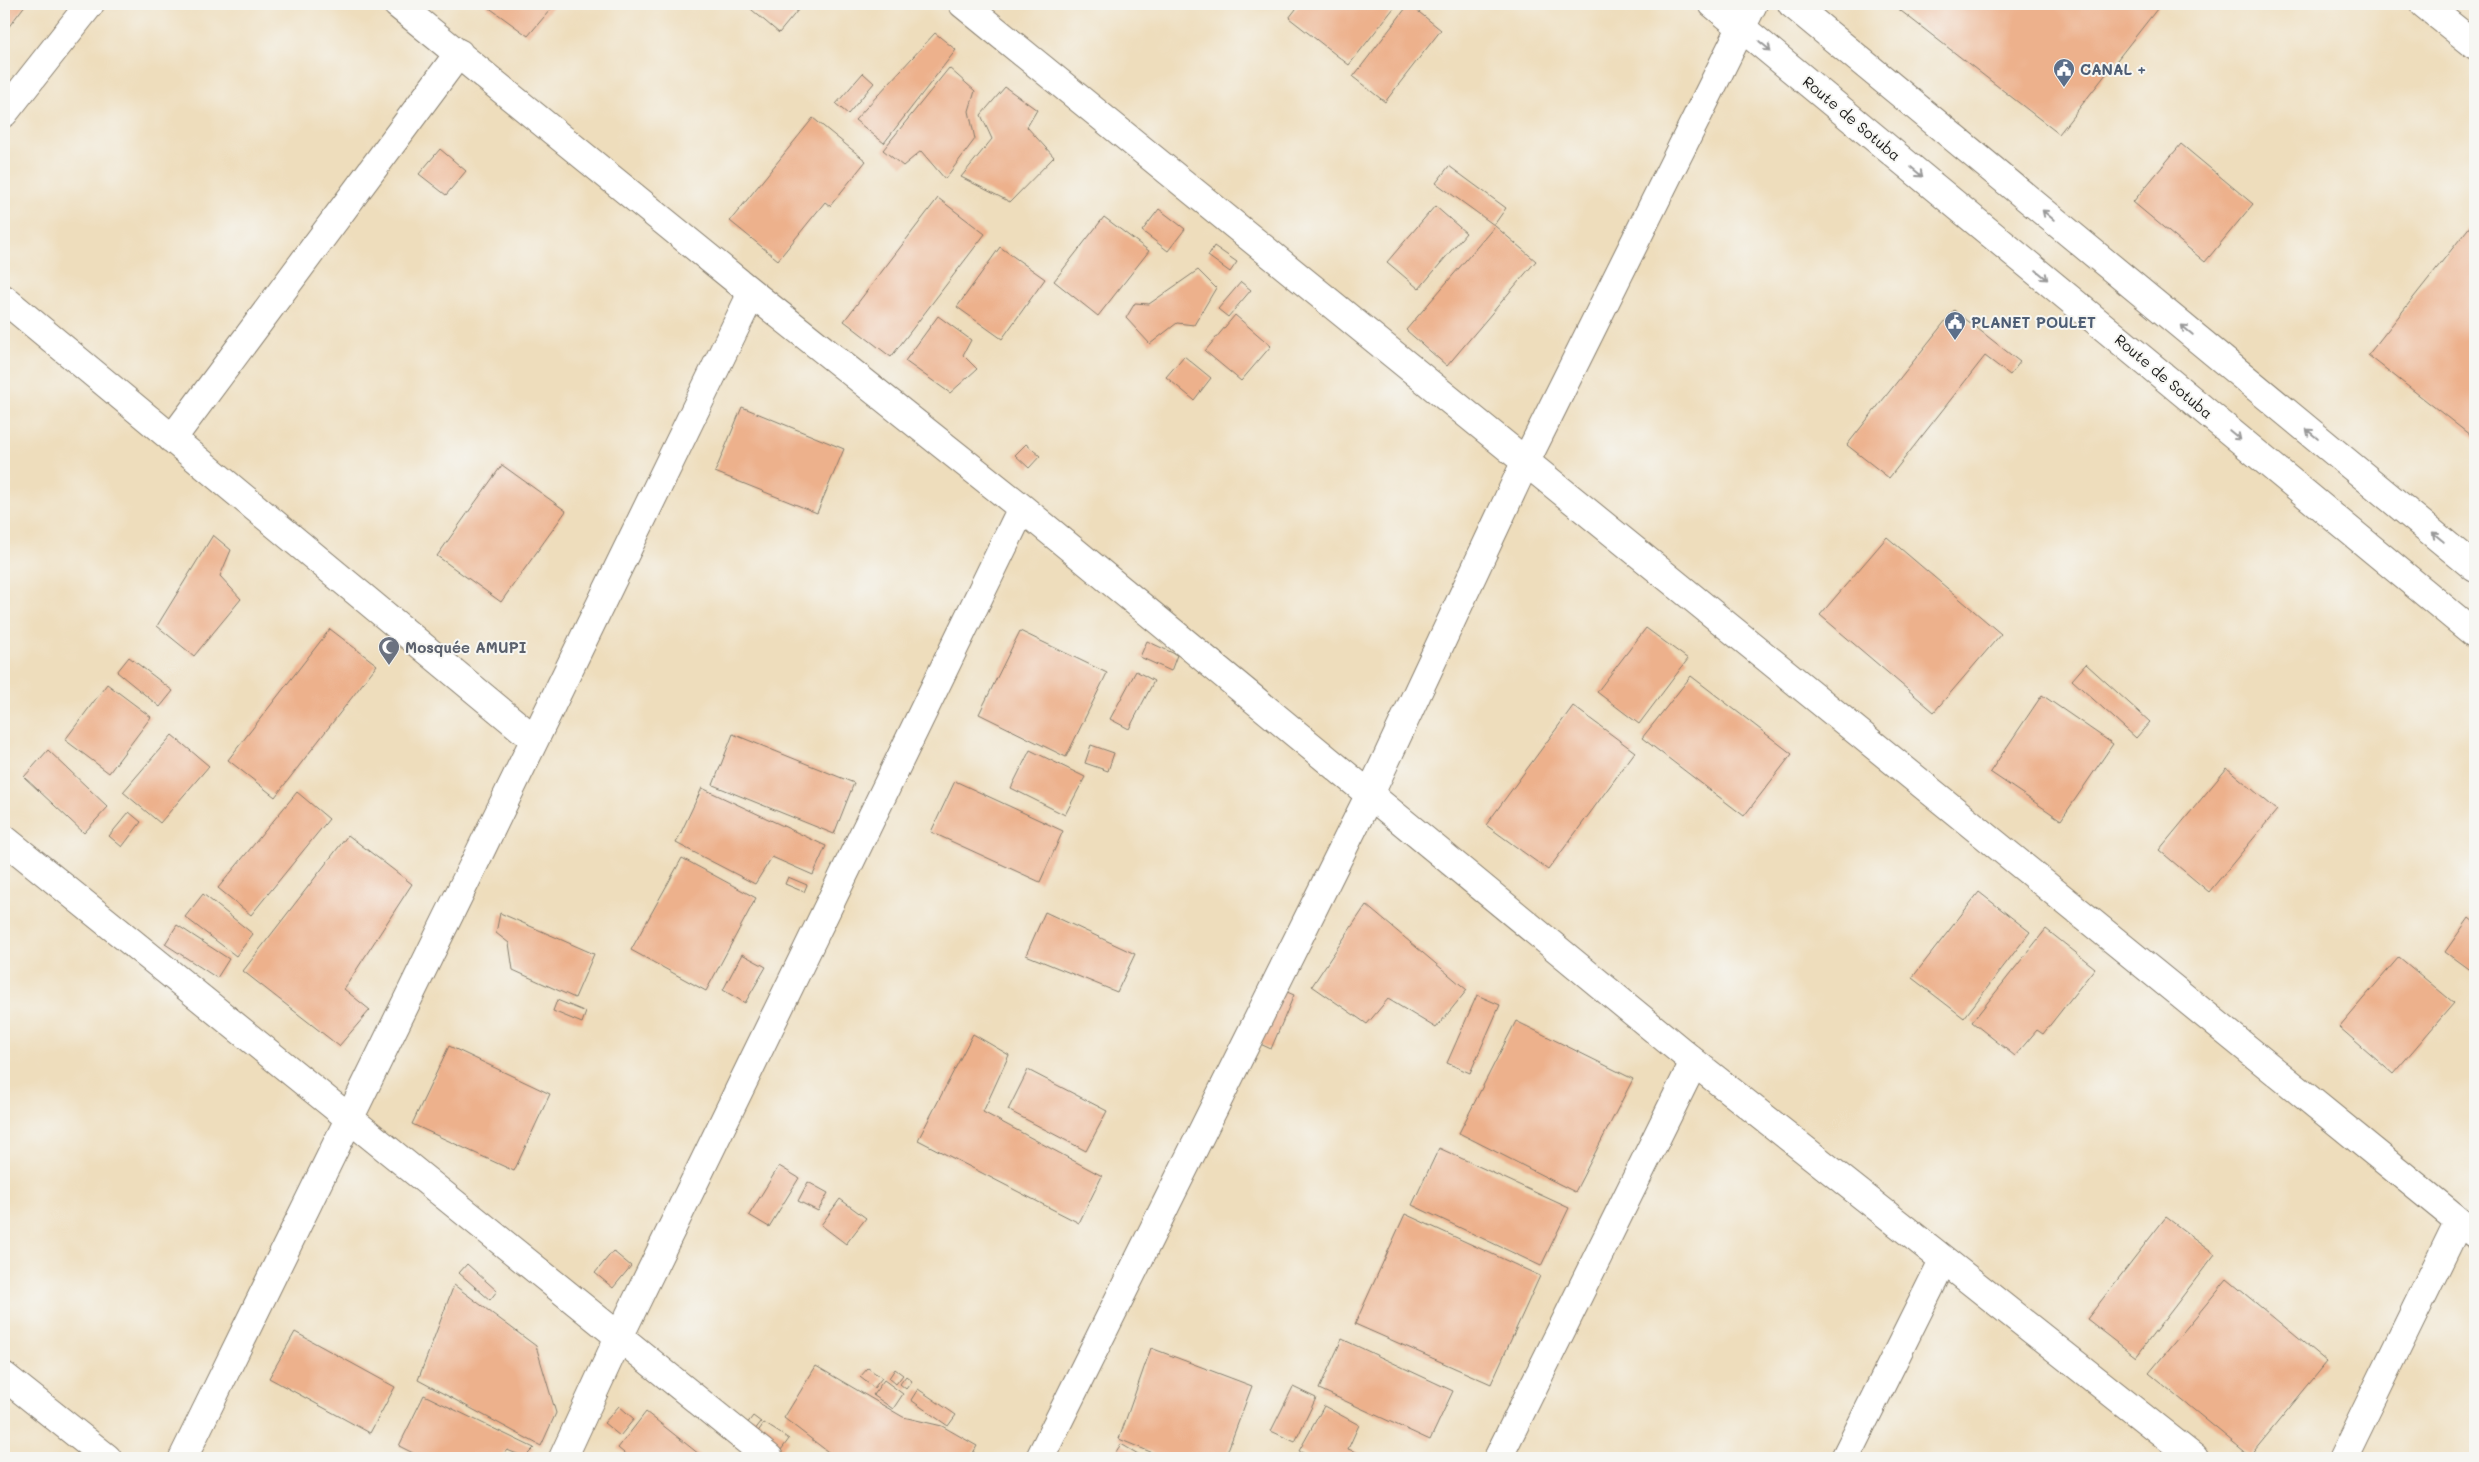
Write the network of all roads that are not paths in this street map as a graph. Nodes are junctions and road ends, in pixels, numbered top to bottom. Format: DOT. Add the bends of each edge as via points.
graph roads {
  1 [pos="90,4"];
  2 [pos="397,4"];
  3 [pos="963,4"];
  4 [pos="1713,4"];
  5 [pos="1792,4"];
  6 [pos="2424,4"];
  7 [pos="427,13"];
  8 [pos="1748,15"];
  9 [pos="2475,45"];
  10 [pos="459,53"];
  11 [pos="4,113"];
  12 [pos="752,294"];
  13 [pos="4,299"];
  14 [pos="172,438"];
  15 [pos="1525,462"];
  16 [pos="1022,508"];
  17 [pos="2475,568"];
  18 [pos="2475,634"];
  19 [pos="534,739"];
  20 [pos="1370,794"];
  21 [pos="4,839"];
  22 [pos="1694,1062"];
  23 [pos="351,1120"];
  24 [pos="2467,1228"];
  25 [pos="1942,1261"];
  26 [pos="619,1337"];
  27 [pos="4,1376"];
  28 [pos="107,1458"];
  29 [pos="183,1458"];
  30 [pos="563,1458"];
  31 [pos="768,1458"];
  32 [pos="1040,1458"];
  33 [pos="1498,1458"];
  34 [pos="1845,1458"];
  35 [pos="2194,1458"];
  36 [pos="2343,1458"];
  1 -- 11 [label="street"];
  2 -- 7 [label="street"];
  3 -- 15 [label="street"];
  4 -- 8 [label="street, Route de Sotuba"];
  17 -- 5 [label="street, one-way"];
  6 -- 9 [label="street"];
  7 -- 10 [label="street"];
  8 -- 15 [label="street"];
  8 -- 18 [label="street, Route de Sotuba, one-way"];
  10 -- 12 [label="street"];
  10 -- 14 [label="street"];
  12 -- 16 [label="street"];
  12 -- 19 [label="street"];
  13 -- 14 [label="street"];
  14 -- 19 [label="street"];
  15 -- 20 [label="street"];
  15 -- 24 [label="street"];
  16 -- 20 [label="street"];
  16 -- 26 [label="street"];
  19 -- 23 [label="street"];
  20 -- 22 [label="street"];
  20 -- 32 [label="street"];
  21 -- 23 [label="street"];
  22 -- 25 [label="street"];
  22 -- 33 [label="street"];
  23 -- 26 [label="street"];
  23 -- 29 [label="street"];
  24 -- 36 [label="street"];
  25 -- 34 [label="street"];
  25 -- 35 [label="street"];
  26 -- 30 [label="street"];
  26 -- 31 [label="street"];
  27 -- 28 [label="street"];
}
